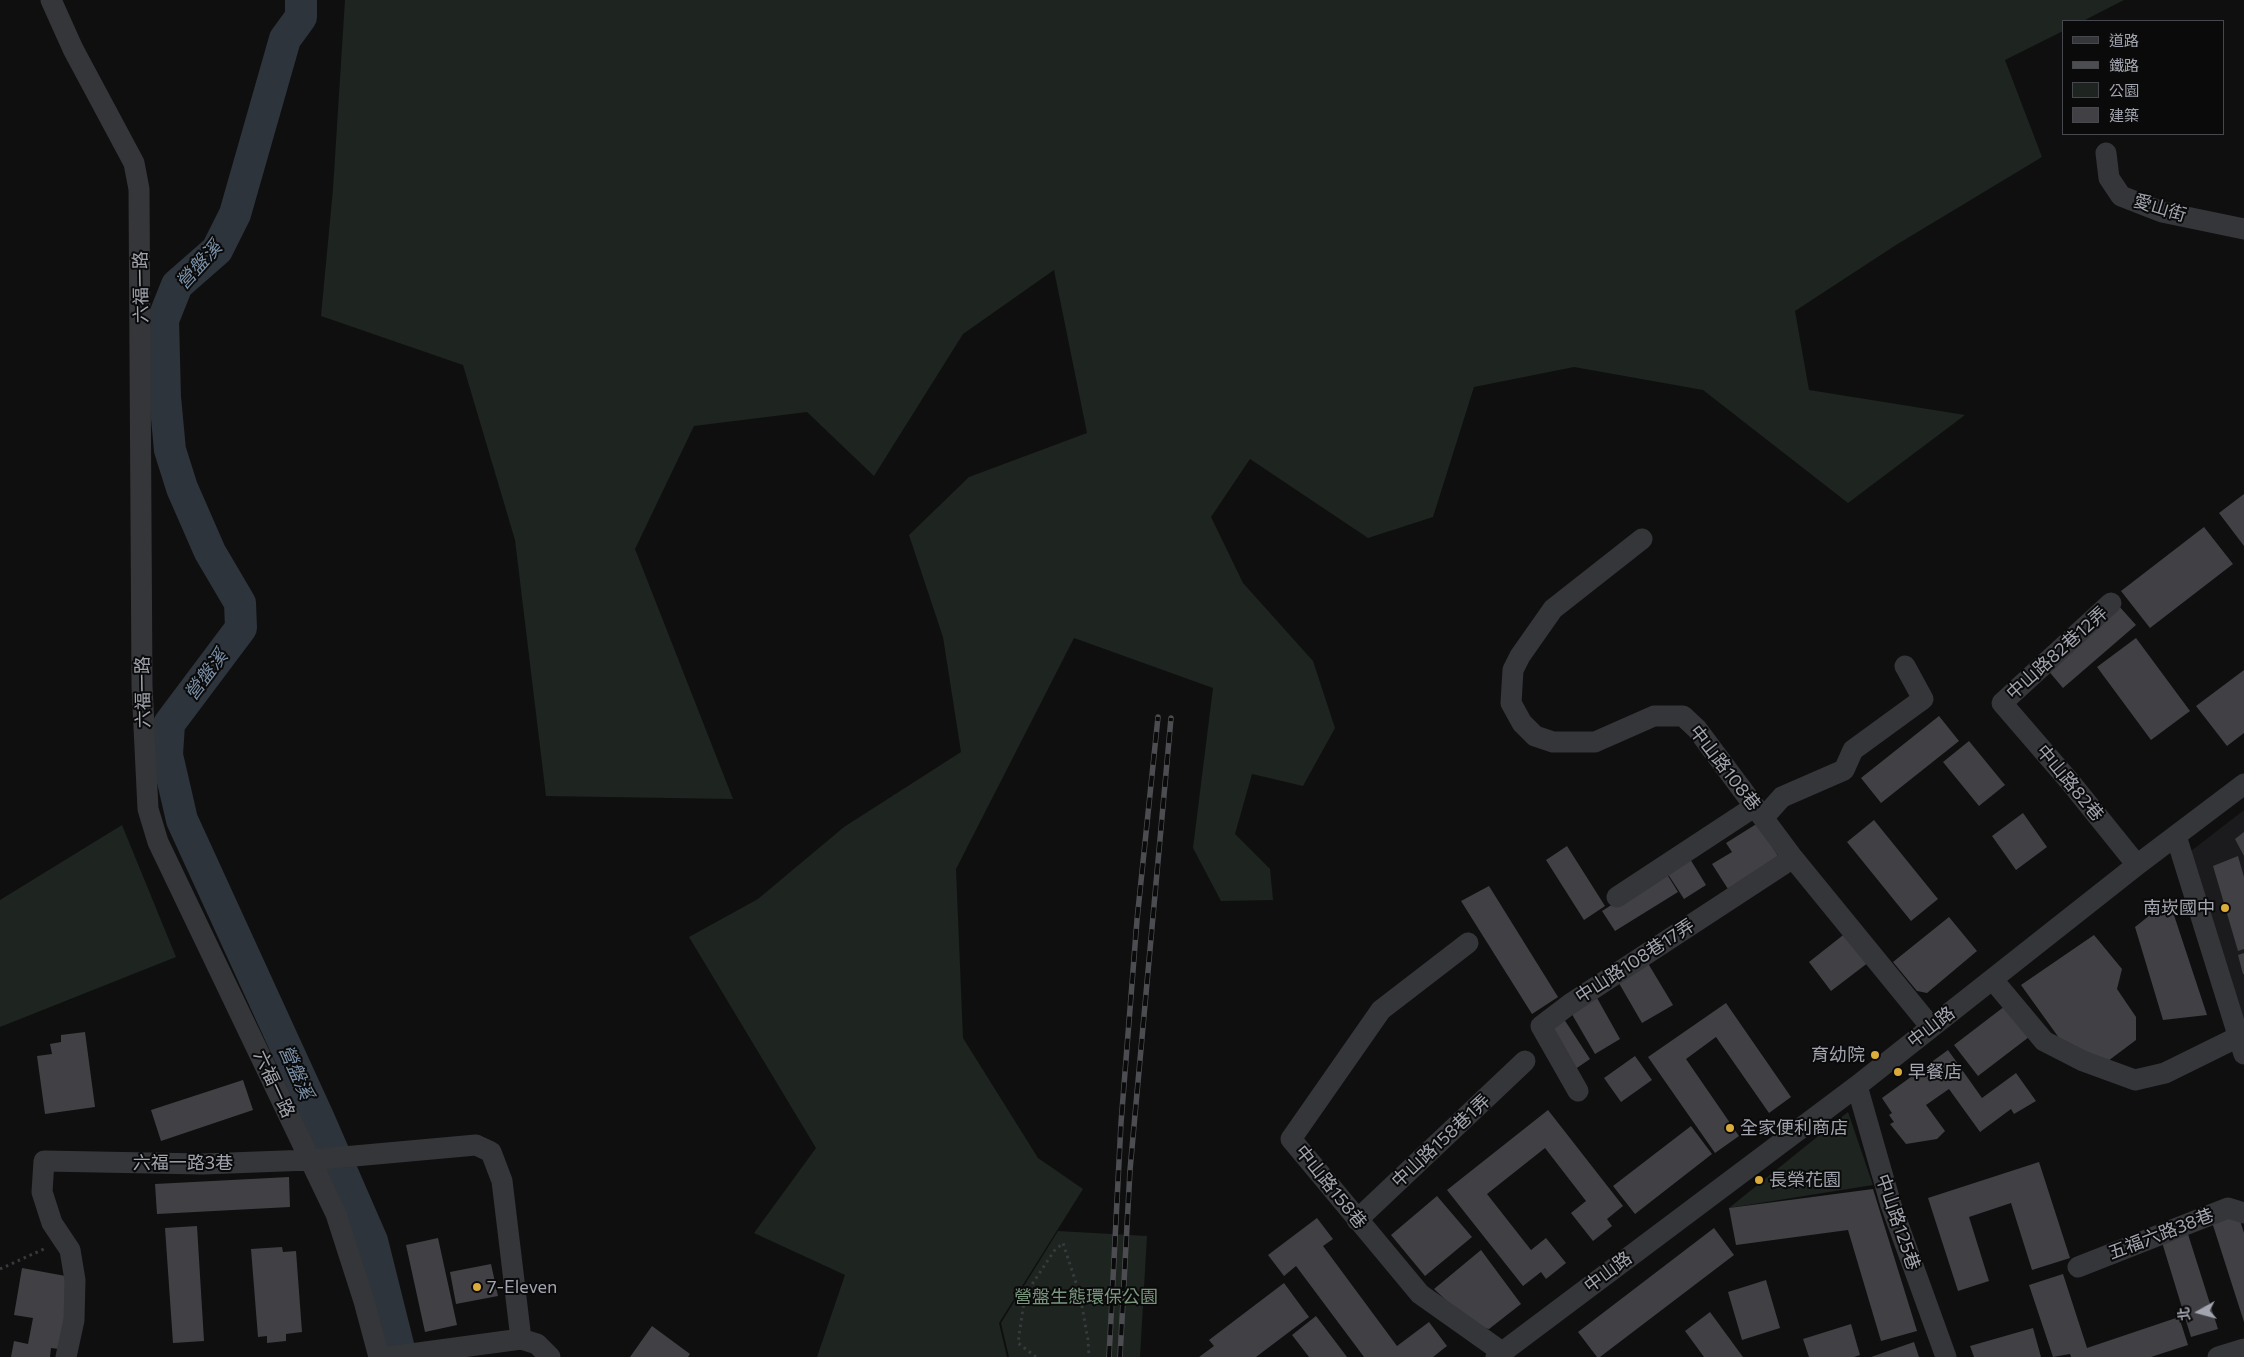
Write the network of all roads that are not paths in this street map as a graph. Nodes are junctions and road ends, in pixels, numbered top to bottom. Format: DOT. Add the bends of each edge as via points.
graph roads {
  1 [pos="51,0"];
  2 [pos="2106,153"];
  3 [pos="2244,229"];
  4 [pos="1642,539"];
  5 [pos="2111,603"];
  6 [pos="1905,666"];
  7 [pos="2002,703"];
  8 [pos="2244,784"];
  9 [pos="1759,812"];
  10 [pos="2176,836"];
  11 [pos="1793,858"];
  12 [pos="2137,865"];
  13 [pos="1618,897"];
  14 [pos="1468,943"];
  15 [pos="1993,980"];
  16 [pos="1931,1027"];
  17 [pos="2241,1045"];
  18 [pos="1525,1061"];
  19 [pos="1856,1086"];
  20 [pos="1578,1091"];
  21 [pos="316,1159"];
  22 [pos="2244,1213"];
  23 [pos="1357,1220"];
  24 [pos="2078,1267"];
  25 [pos="521,1339"];
  26 [pos="2244,1350"];
  27 [pos="1499,1354"];
  28 [pos="66,1357"];
  29 [pos="379,1357"];
  30 [pos="389,1357"];
  31 [pos="550,1357"];
  32 [pos="1946,1357"];
  33 [pos="2218,1357"];
  1 -- 21 [label="street, 六福一路" via="73,49 134,163 139,189 142,686 148,809 158,842"];
  2 -- 3 [label="street, 愛山街" via="2109,178 2121,196 2162,212"];
  4 -- 9 [label="street, 中山路108巷" via="1553,609 1513,670 1511,703 1522,724 1535,736 1553,742 1594,742 1654,716 1683,716 1697,729"];
  5 -- 7 [label="street, 中山路82巷12弄"];
  6 -- 9 [label="street" via="1923,699 1853,750 1844,770 1782,797"];
  7 -- 12 [label="street, 中山路82巷"];
  8 -- 10 [label="street, 中山路"];
  9 -- 11 [label="street, 中山路108巷"];
  9 -- 13 [label="street"];
  10 -- 12 [label="street, 中山路"];
  10 -- 17 [label="street"];
  11 -- 16 [label="street, 中山路108巷"];
  11 -- 20 [label="street, 中山路108巷17弄" via="1541,1026"];
  12 -- 15 [label="street, 中山路"];
  14 -- 23 [label="street, 中山路158巷" via="1381,1010 1291,1139"];
  15 -- 16 [label="street, 中山路"];
  15 -- 17 [label="street" via="2044,1041 2083,1061 2135,1080 2165,1073"];
  16 -- 19 [label="street, 中山路"];
  18 -- 23 [label="street, 中山路158巷1弄"];
  19 -- 27 [label="street, 中山路"];
  19 -- 32 [label="street, 中山路125巷" via="1891,1205"];
  21 -- 25 [label="street, 六福一路3巷" via="476,1145 491,1152 502,1181"];
  21 -- 28 [label="street, 六福一路3巷" via="203,1164 44,1161 42,1192 52,1223 70,1250 75,1280 74,1320"];
  21 -- 29 [label="street, 六福一路" via="364,1301"];
  22 -- 24 [label="street, 五福六路38巷" via="2228,1208"];
  23 -- 27 [label="street, 中山路158巷" via="1420,1294"];
  25 -- 30 [label="street"];
  25 -- 31 [label="street" via="537,1344"];
  26 -- 33 [label="street"];
}
